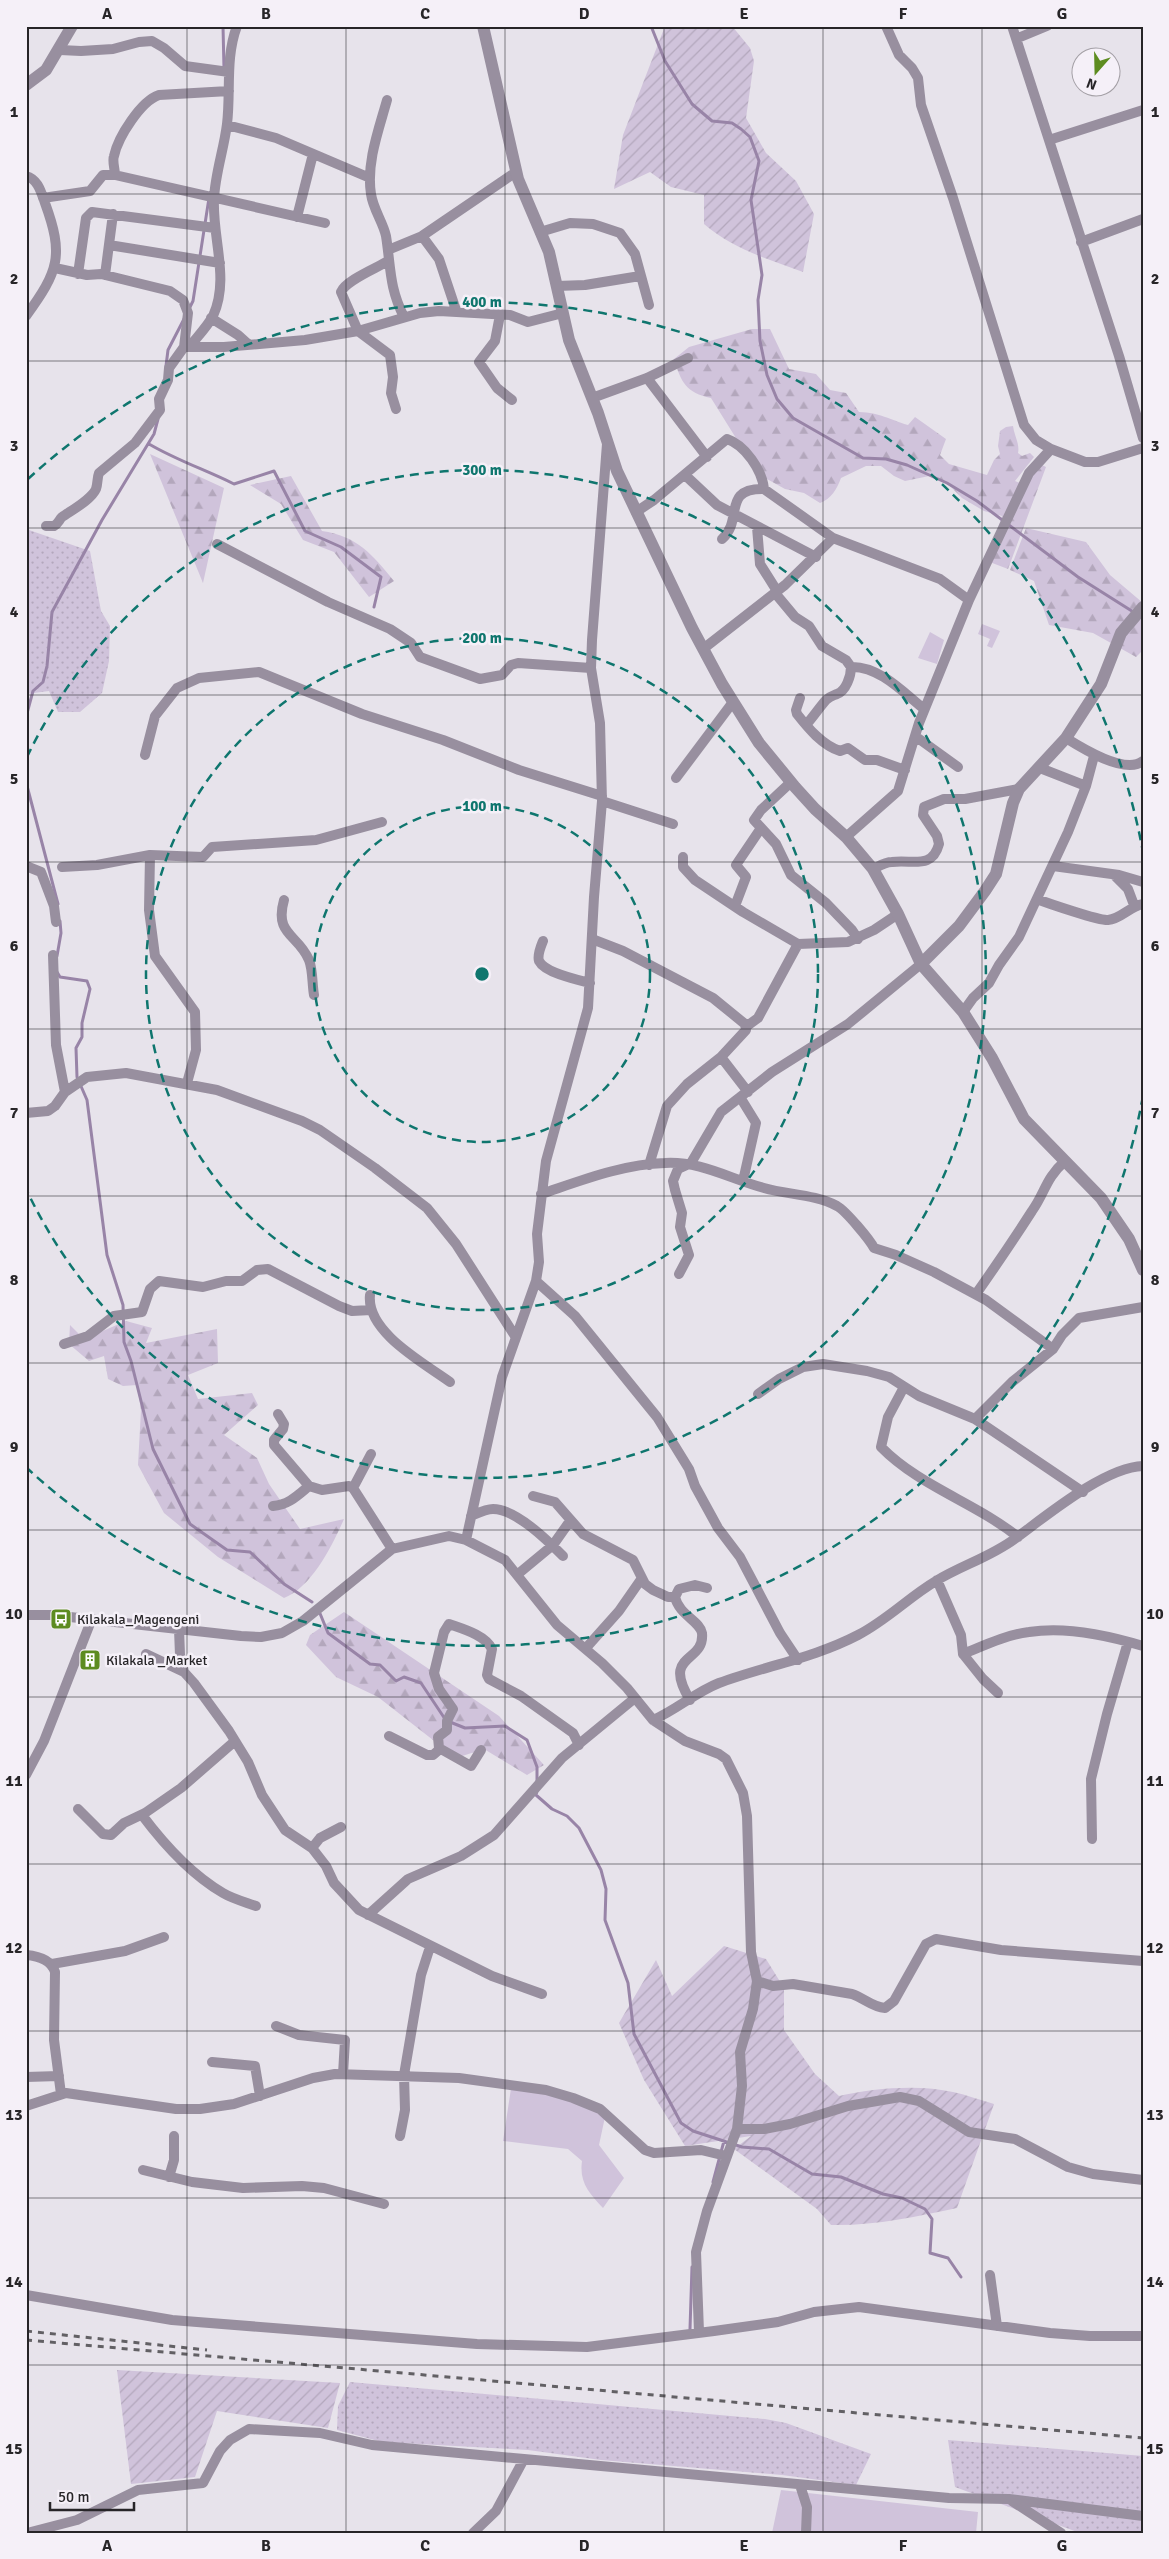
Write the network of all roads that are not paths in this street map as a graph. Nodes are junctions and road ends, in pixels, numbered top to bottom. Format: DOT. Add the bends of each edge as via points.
graph roads {
  1 [pos="72,26"];
  2 [pos="236,26"];
  3 [pos="483,26"];
  4 [pos="886,26"];
  5 [pos="1012,26"];
  6 [pos="1047,26"];
  7 [pos="1018,38"];
  8 [pos="60,50"];
  9 [pos="229,72"];
  10 [pos="26,85"];
  11 [pos="229,91"];
  12 [pos="387,100"];
  13 [pos="1143,110"];
  14 [pos="227,125"];
  15 [pos="1050,140"];
  16 [pos="313,154"];
  17 [pos="516,172"];
  18 [pos="115,175"];
  19 [pos="26,176"];
  20 [pos="370,178"];
  21 [pos="214,196"];
  22 [pos="44,198"];
  23 [pos="113,214"];
  24 [pos="296,216"];
  25 [pos="1143,219"];
  26 [pos="325,223"];
  27 [pos="216,228"];
  28 [pos="540,232"];
  29 [pos="422,236"];
  30 [pos="1081,242"];
  31 [pos="109,245"];
  32 [pos="388,250"];
  33 [pos="388,262"];
  34 [pos="220,263"];
  35 [pos="55,268"];
  36 [pos="78,274"];
  37 [pos="105,275"];
  38 [pos="640,276"];
  39 [pos="557,286"];
  40 [pos="649,305"];
  41 [pos="456,310"];
  42 [pos="563,313"];
  43 [pos="500,315"];
  44 [pos="26,316"];
  45 [pos="212,318"];
  46 [pos="404,318"];
  47 [pos="358,332"];
  48 [pos="248,344"];
  49 [pos="187,346"];
  50 [pos="688,358"];
  51 [pos="647,378"];
  52 [pos="592,398"];
  53 [pos="512,400"];
  54 [pos="396,409"];
  55 [pos="1143,438"];
  56 [pos="607,443"];
  57 [pos="1143,448"];
  58 [pos="1051,449"];
  59 [pos="706,457"];
  60 [pos="685,474"];
  61 [pos="764,489"];
  62 [pos="636,512"];
  63 [pos="733,514"];
  64 [pos="46,526"];
  65 [pos="757,527"];
  66 [pos="833,538"];
  67 [pos="722,539"];
  68 [pos="217,544"];
  69 [pos="816,556"];
  70 [pos="776,592"];
  71 [pos="969,600"];
  72 [pos="1143,607"];
  73 [pos="703,649"];
  74 [pos="851,667"];
  75 [pos="591,668"];
  76 [pos="800,698"];
  77 [pos="733,702"];
  78 [pos="924,709"];
  79 [pos="806,725"];
  80 [pos="915,736"];
  81 [pos="1066,738"];
  82 [pos="145,755"];
  83 [pos="1094,756"];
  84 [pos="1143,761"];
  85 [pos="958,767"];
  86 [pos="1040,768"];
  87 [pos="905,770"];
  88 [pos="676,778"];
  89 [pos="790,783"];
  90 [pos="1086,786"];
  91 [pos="1019,789"];
  92 [pos="602,798"];
  93 [pos="382,822"];
  94 [pos="673,824"];
  95 [pos="761,828"];
  96 [pos="846,837"];
  97 [pos="150,855"];
  98 [pos="684,857"];
  99 [pos="26,866"];
  100 [pos="1053,866"];
  101 [pos="62,867"];
  102 [pos="873,869"];
  103 [pos="1109,874"];
  104 [pos="1143,882"];
  105 [pos="1036,899"];
  106 [pos="284,900"];
  107 [pos="1139,905"];
  108 [pos="735,906"];
  109 [pos="898,914"];
  110 [pos="56,922"];
  111 [pos="592,939"];
  112 [pos="858,939"];
  113 [pos="543,941"];
  114 [pos="798,944"];
  115 [pos="53,955"];
  116 [pos="921,964"];
  117 [pos="590,983"];
  118 [pos="314,995"];
  119 [pos="963,1012"];
  120 [pos="747,1026"];
  121 [pos="720,1057"];
  122 [pos="187,1083"];
  123 [pos="64,1092"];
  124 [pos="744,1095"];
  125 [pos="26,1113"];
  126 [pos="1065,1161"];
  127 [pos="691,1163"];
  128 [pos="649,1165"];
  129 [pos="743,1181"];
  130 [pos="541,1194"];
  131 [pos="1143,1270"];
  132 [pos="679,1274"];
  133 [pos="536,1281"];
  134 [pos="976,1294"];
  135 [pos="370,1295"];
  136 [pos="1143,1307"];
  137 [pos="371,1310"];
  138 [pos="515,1336"];
  139 [pos="64,1344"];
  140 [pos="1053,1349"];
  141 [pos="450,1382"];
  142 [pos="904,1387"];
  143 [pos="758,1394"];
  144 [pos="278,1414"];
  145 [pos="975,1419"];
  146 [pos="372,1454"];
  147 [pos="1143,1466"];
  148 [pos="309,1486"];
  149 [pos="353,1488"];
  150 [pos="1083,1492"];
  151 [pos="533,1496"];
  152 [pos="273,1506"];
  153 [pos="471,1516"];
  154 [pos="570,1521"];
  155 [pos="1018,1537"];
  156 [pos="466,1540"];
  157 [pos="553,1545"];
  158 [pos="392,1550"];
  159 [pos="564,1556"];
  160 [pos="518,1574"];
  161 [pos="642,1578"];
  162 [pos="937,1580"];
  163 [pos="707,1588"];
  164 [pos="675,1597"];
  165 [pos="26,1616"];
  166 [pos="90,1621"];
  167 [pos="179,1629"];
  168 [pos="1128,1642"];
  169 [pos="1143,1646"];
  170 [pos="586,1648"];
  171 [pos="146,1654"];
  172 [pos="963,1654"];
  173 [pos="798,1660"];
  174 [pos="184,1672"];
  175 [pos="998,1693"];
  176 [pos="635,1698"];
  177 [pos="690,1700"];
  178 [pos="653,1720"];
  179 [pos="389,1736"];
  180 [pos="235,1741"];
  181 [pos="578,1745"];
  182 [pos="440,1749"];
  183 [pos="481,1750"];
  184 [pos="26,1775"];
  185 [pos="78,1809"];
  186 [pos="142,1814"];
  187 [pos="341,1826"];
  188 [pos="1092,1839"];
  189 [pos="312,1848"];
  190 [pos="256,1906"];
  191 [pos="368,1916"];
  192 [pos="164,1937"];
  193 [pos="430,1947"];
  194 [pos="26,1955"];
  195 [pos="1143,1961"];
  196 [pos="52,1964"];
  197 [pos="757,1981"];
  198 [pos="542,1994"];
  199 [pos="276,2026"];
  200 [pos="212,2062"];
  201 [pos="343,2074"];
  202 [pos="404,2075"];
  203 [pos="26,2076"];
  204 [pos="59,2076"];
  205 [pos="61,2094"];
  206 [pos="260,2096"];
  207 [pos="26,2106"];
  208 [pos="737,2129"];
  209 [pos="174,2136"];
  210 [pos="400,2136"];
  211 [pos="726,2156"];
  212 [pos="143,2170"];
  213 [pos="169,2177"];
  214 [pos="1143,2180"];
  215 [pos="384,2204"];
  216 [pos="990,2275"];
  217 [pos="26,2295"];
  218 [pos="997,2326"];
  219 [pos="699,2332"];
  220 [pos="1143,2336"];
  221 [pos="524,2460"];
  222 [pos="800,2485"];
  223 [pos="1009,2499"];
  224 [pos="1143,2516"];
  225 [pos="27,2533"];
  226 [pos="473,2533"];
  227 [pos="806,2533"];
  228 [pos="1061,2533"];
  1 -- 8 [label="street"];
  2 -- 9 [label="street"];
  3 -- 17 [label="street"];
  4 -- 58 [label="street" via="899,55 918,78 924,114 1024,425 1036,440"];
  5 -- 7 [label="street"];
  6 -- 7 [label="street"];
  7 -- 15 [label="street"];
  8 -- 9 [label="street" via="113,49 152,41 185,66"];
  8 -- 10 [label="street" via="46,70"];
  9 -- 11 [label="street"];
  11 -- 14 [label="street"];
  11 -- 18 [label="street" via="151,97 134,117 114,154"];
  12 -- 20 [label="street"];
  13 -- 15 [label="street"];
  14 -- 16 [label="street" via="262,133"];
  14 -- 21 [label="street"];
  15 -- 30 [label="street"];
  16 -- 20 [label="street"];
  16 -- 24 [label="street"];
  17 -- 28 [label="street"];
  17 -- 29 [label="street"];
  18 -- 21 [label="street"];
  18 -- 22 [label="street" via="103,175 90,191"];
  19 -- 22 [label="street" via="36,182"];
  20 -- 32 [label="street" via="374,211 385,232"];
  21 -- 24 [label="street"];
  21 -- 27 [label="street"];
  22 -- 35 [label="street" via="56,237"];
  23 -- 27 [label="street"];
  23 -- 31 [label="street"];
  23 -- 36 [label="street" via="92,212 87,216"];
  24 -- 26 [label="street"];
  25 -- 30 [label="street"];
  27 -- 34 [label="street"];
  28 -- 38 [label="street" via="570,223 608,228 620,234 633,249"];
  28 -- 39 [label="street"];
  29 -- 32 [label="street"];
  29 -- 41 [label="street" via="439,259"];
  30 -- 55 [label="street"];
  31 -- 34 [label="street"];
  31 -- 37 [label="street"];
  32 -- 33 [label="street"];
  33 -- 46 [label="street" via="392,288"];
  33 -- 47 [label="street" via="343,288 342,297"];
  34 -- 45 [label="street"];
  35 -- 36 [label="street"];
  35 -- 44 [label="street"];
  36 -- 37 [label="street"];
  37 -- 49 [label="street" via="179,296 188,313"];
  38 -- 39 [label="street"];
  38 -- 40 [label="street"];
  39 -- 42 [label="street"];
  41 -- 43 [label="street"];
  41 -- 46 [label="street" via="420,313"];
  42 -- 43 [label="street" via="528,322 515,316"];
  42 -- 52 [label="street" via="569,340"];
  43 -- 53 [label="street" via="495,341 479,362 498,388"];
  45 -- 48 [label="street"];
  45 -- 49 [label="street"];
  46 -- 47 [label="street"];
  47 -- 48 [label="street"];
  47 -- 54 [label="street" via="390,355 391,393"];
  48 -- 49 [label="street"];
  49 -- 64 [label="street" via="168,368 168,380 156,418 135,443 99,473 96,490 90,498 54,526"];
  50 -- 51 [label="street"];
  51 -- 52 [label="street"];
  51 -- 59 [label="street"];
  52 -- 56 [label="street"];
  56 -- 62 [label="street" via="616,471"];
  56 -- 75 [label="street"];
  57 -- 58 [label="street" via="1098,462 1085,462"];
  58 -- 71 [label="street" via="1028,474"];
  59 -- 60 [label="street"];
  59 -- 61 [label="street" via="725,440 734,442 761,473"];
  60 -- 62 [label="street"];
  60 -- 63 [label="street" via="705,496"];
  61 -- 63 [label="street" via="739,495"];
  61 -- 66 [label="street"];
  62 -- 73 [label="street"];
  63 -- 65 [label="street"];
  63 -- 67 [label="street" via="732,527"];
  65 -- 69 [label="street"];
  65 -- 70 [label="street" via="760,564"];
  66 -- 69 [label="street"];
  66 -- 71 [label="street" via="940,579"];
  68 -- 75 [label="street" via="328,602 390,629 411,643 420,658 460,673 480,679 492,678 518,663"];
  69 -- 70 [label="street"];
  70 -- 73 [label="street"];
  70 -- 74 [label="street" via="795,617 809,626 822,646 846,660"];
  71 -- 78 [label="street"];
  72 -- 81 [label="street" via="1121,633 1101,684"];
  73 -- 77 [label="street"];
  74 -- 78 [label="street" via="875,672"];
  74 -- 79 [label="street" via="844,689 827,699"];
  75 -- 92 [label="street" via="600,723"];
  76 -- 79 [label="street" via="796,710"];
  77 -- 88 [label="street"];
  77 -- 89 [label="street" via="759,744"];
  78 -- 80 [label="street"];
  79 -- 87 [label="street" via="836,750 848,748 865,760 877,760"];
  80 -- 85 [label="street"];
  80 -- 87 [label="street"];
  81 -- 83 [label="street"];
  81 -- 86 [label="street"];
  82 -- 92 [label="street" via="155,716 177,688 199,678 259,672 354,711"];
  83 -- 84 [label="street" via="1121,764"];
  83 -- 90 [label="street"];
  86 -- 90 [label="street"];
  86 -- 91 [label="street"];
  87 -- 96 [label="street" via="898,791"];
  89 -- 95 [label="street" via="756,816 754,820"];
  89 -- 96 [label="street" via="814,810"];
  90 -- 100 [label="street"];
  91 -- 102 [label="street" via="965,799 944,799 924,807 923,815 939,844 930,859 923,863 892,862"];
  91 -- 116 [label="street" via="996,874 970,913"];
  92 -- 94 [label="street"];
  92 -- 111 [label="street"];
  93 -- 97 [label="street" via="316,840 212,846 203,857"];
  95 -- 108 [label="street" via="736,865 746,878"];
  95 -- 112 [label="street" via="776,844 790,876 826,903"];
  96 -- 102 [label="street"];
  97 -- 101 [label="street" via="97,865"];
  97 -- 122 [label="street" via="149,910 155,956 195,1012 196,1050"];
  98 -- 108 [label="street" via="683,868 688,875"];
  99 -- 110 [label="street" via="41,872 54,906"];
  100 -- 103 [label="street"];
  100 -- 105 [label="street"];
  102 -- 109 [label="street"];
  103 -- 104 [label="street"];
  103 -- 107 [label="street" via="1124,882"];
  105 -- 107 [label="street" via="1109,920"];
  105 -- 119 [label="street" via="1014,946 990,983"];
  106 -- 118 [label="street" via="282,922 309,962"];
  108 -- 114 [label="street"];
  109 -- 112 [label="street"];
  109 -- 116 [label="street"];
  111 -- 117 [label="street"];
  111 -- 120 [label="street" via="623,951 713,998"];
  112 -- 114 [label="street" via="843,944"];
  113 -- 117 [label="street" via="539,961 559,974"];
  114 -- 120 [label="street" via="764,1008 755,1022"];
  115 -- 123 [label="street" via="56,1045"];
  116 -- 119 [label="street"];
  116 -- 124 [label="street" via="848,1024 799,1053"];
  117 -- 130 [label="street" via="588,1008 546,1160"];
  119 -- 126 [label="street" via="1024,1118"];
  120 -- 121 [label="street"];
  121 -- 124 [label="street"];
  121 -- 128 [label="street" via="687,1084 667,1106"];
  122 -- 123 [label="street" via="126,1073 94,1075"];
  122 -- 138 [label="street" via="233,1095 320,1130 416,1198 456,1244"];
  123 -- 125 [label="street" via="48,1111"];
  124 -- 127 [label="street" via="721,1112"];
  124 -- 129 [label="street" via="756,1123"];
  126 -- 131 [label="street" via="1101,1198"];
  126 -- 134 [label="street" via="1042,1188 1032,1212"];
  127 -- 128 [label="street"];
  127 -- 129 [label="street"];
  127 -- 132 [label="street" via="678,1169 674,1181 682,1213 680,1227 689,1255"];
  128 -- 130 [label="street"];
  129 -- 134 [label="street" via="840,1207 869,1238 874,1248 934,1272"];
  130 -- 133 [label="street" via="537,1234 540,1262"];
  133 -- 138 [label="street"];
  133 -- 173 [label="street" via="570,1311 657,1417 689,1469 718,1528 740,1557"];
  134 -- 140 [label="street"];
  135 -- 137 [label="street"];
  136 -- 140 [label="street" via="1079,1318 1062,1334"];
  137 -- 139 [label="street" via="344,1308 275,1271 261,1269 242,1280 226,1280 203,1287 159,1281 150,1289 142,1312 114,1316 91,1334"];
  137 -- 141 [label="street" via="379,1326 394,1340"];
  138 -- 153 [label="street" via="502,1377"];
  140 -- 145 [label="street" via="1012,1382"];
  142 -- 143 [label="street" via="889,1377 823,1364 803,1367 779,1378"];
  142 -- 145 [label="street"];
  142 -- 155 [label="street" via="888,1417 881,1447 914,1472"];
  144 -- 148 [label="street" via="284,1424 274,1444"];
  145 -- 150 [label="street"];
  146 -- 149 [label="street"];
  147 -- 150 [label="street" via="1123,1470"];
  148 -- 149 [label="street" via="322,1490"];
  148 -- 152 [label="street" via="291,1501"];
  149 -- 158 [label="street"];
  150 -- 155 [label="street" via="1050,1511"];
  151 -- 154 [label="street" via="555,1502"];
  153 -- 156 [label="street"];
  153 -- 157 [label="street" via="493,1509 502,1511 534,1528"];
  154 -- 157 [label="street"];
  154 -- 161 [label="street" via="593,1541 633,1560"];
  155 -- 162 [label="street" via="992,1555"];
  156 -- 158 [label="street" via="449,1536"];
  156 -- 160 [label="street" via="505,1560"];
  157 -- 159 [label="street"];
  157 -- 160 [label="street"];
  158 -- 167 [label="street" via="303,1621 282,1633 261,1637"];
  160 -- 170 [label="street" via="557,1625"];
  161 -- 164 [label="street" via="645,1584 661,1594"];
  161 -- 170 [label="street" via="619,1611"];
  162 -- 172 [label="street" via="961,1635"];
  162 -- 173 [label="street" via="858,1635"];
  163 -- 164 [label="street" via="695,1585 679,1589"];
  164 -- 177 [label="street" via="677,1606 700,1627 702,1635 698,1646 680,1668 678,1677"];
  165 -- 166 [label="street" via="52,1615"];
  166 -- 167 [label="street"];
  166 -- 184 [label="street" via="51,1725"];
  167 -- 174 [label="street"];
  168 -- 169 [label="street"];
  168 -- 172 [label="street" via="1094,1634 1030,1632 997,1640"];
  168 -- 188 [label="street" via="1091,1779"];
  170 -- 176 [label="street"];
  171 -- 174 [label="street"];
  172 -- 175 [label="street"];
  173 -- 177 [label="street" via="716,1684"];
  174 -- 180 [label="street"];
  176 -- 178 [label="street"];
  176 -- 181 [label="street"];
  177 -- 178 [label="street"];
  178 -- 197 [label="street" via="684,1741 719,1754 726,1759 738,1779 747,1816 751,1952"];
  179 -- 182 [label="street" via="427,1755 433,1755"];
  180 -- 186 [label="street" via="181,1788"];
  180 -- 189 [label="street" via="262,1796 285,1830"];
  181 -- 182 [label="street" via="572,1733 521,1696 489,1679 486,1675 491,1646 478,1636 449,1624 434,1673 438,1689 453,1709 447,1730 438,1737"];
  181 -- 191 [label="street" via="562,1758 486,1841 408,1880"];
  182 -- 183 [label="street" via="471,1766"];
  185 -- 186 [label="street" via="106,1836"];
  186 -- 190 [label="street" via="156,1834 205,1880 223,1893"];
  187 -- 189 [label="street" via="320,1838"];
  189 -- 191 [label="street" via="342,1894"];
  191 -- 193 [label="street"];
  192 -- 196 [label="street" via="125,1951"];
  193 -- 198 [label="street" via="492,1976"];
  193 -- 202 [label="street" via="421,1974"];
  194 -- 196 [label="street"];
  195 -- 197 [label="street" via="1021,1952 936,1939 926,1944 894,2001 885,2008 877,2008 852,1994 793,1984 773,1986"];
  196 -- 204 [label="street" via="55,1972 54,2040"];
  197 -- 208 [label="street" via="753,2009 740,2052 742,2086"];
  199 -- 201 [label="street" via="299,2034 345,2040"];
  200 -- 206 [label="street" via="255,2066"];
  201 -- 202 [label="street"];
  201 -- 206 [label="street" via="313,2078"];
  202 -- 210 [label="street" via="405,2110"];
  202 -- 211 [label="street" via="459,2078 546,2090 600,2109 645,2150 654,2153 701,2150"];
  203 -- 204 [label="street"];
  204 -- 205 [label="street"];
  205 -- 206 [label="street" via="190,2109 234,2104"];
  205 -- 207 [label="street"];
  208 -- 211 [label="street"];
  208 -- 214 [label="street" via="764,2129 790,2124 848,2106 900,2097 919,2101 968,2132 1015,2139 1068,2167 1093,2174"];
  209 -- 213 [label="street" via="174,2160"];
  211 -- 219 [label="street" via="696,2252"];
  212 -- 213 [label="street"];
  213 -- 215 [label="street" via="243,2188 324,2188"];
  216 -- 218 [label="street"];
  217 -- 219 [label="street" via="172,2320 477,2344 587,2347"];
  218 -- 219 [label="street" via="859,2307"];
  218 -- 220 [label="street" via="1090,2336"];
  221 -- 222 [label="street"];
  221 -- 225 [label="street" via="372,2445 320,2433 249,2429 230,2440 220,2451 203,2483 138,2490 78,2520"];
  221 -- 226 [label="street" via="496,2511"];
  222 -- 223 [label="street" via="948,2498"];
  222 -- 227 [label="street" via="807,2507"];
  223 -- 224 [label="street"];
  223 -- 228 [label="street"];
}
